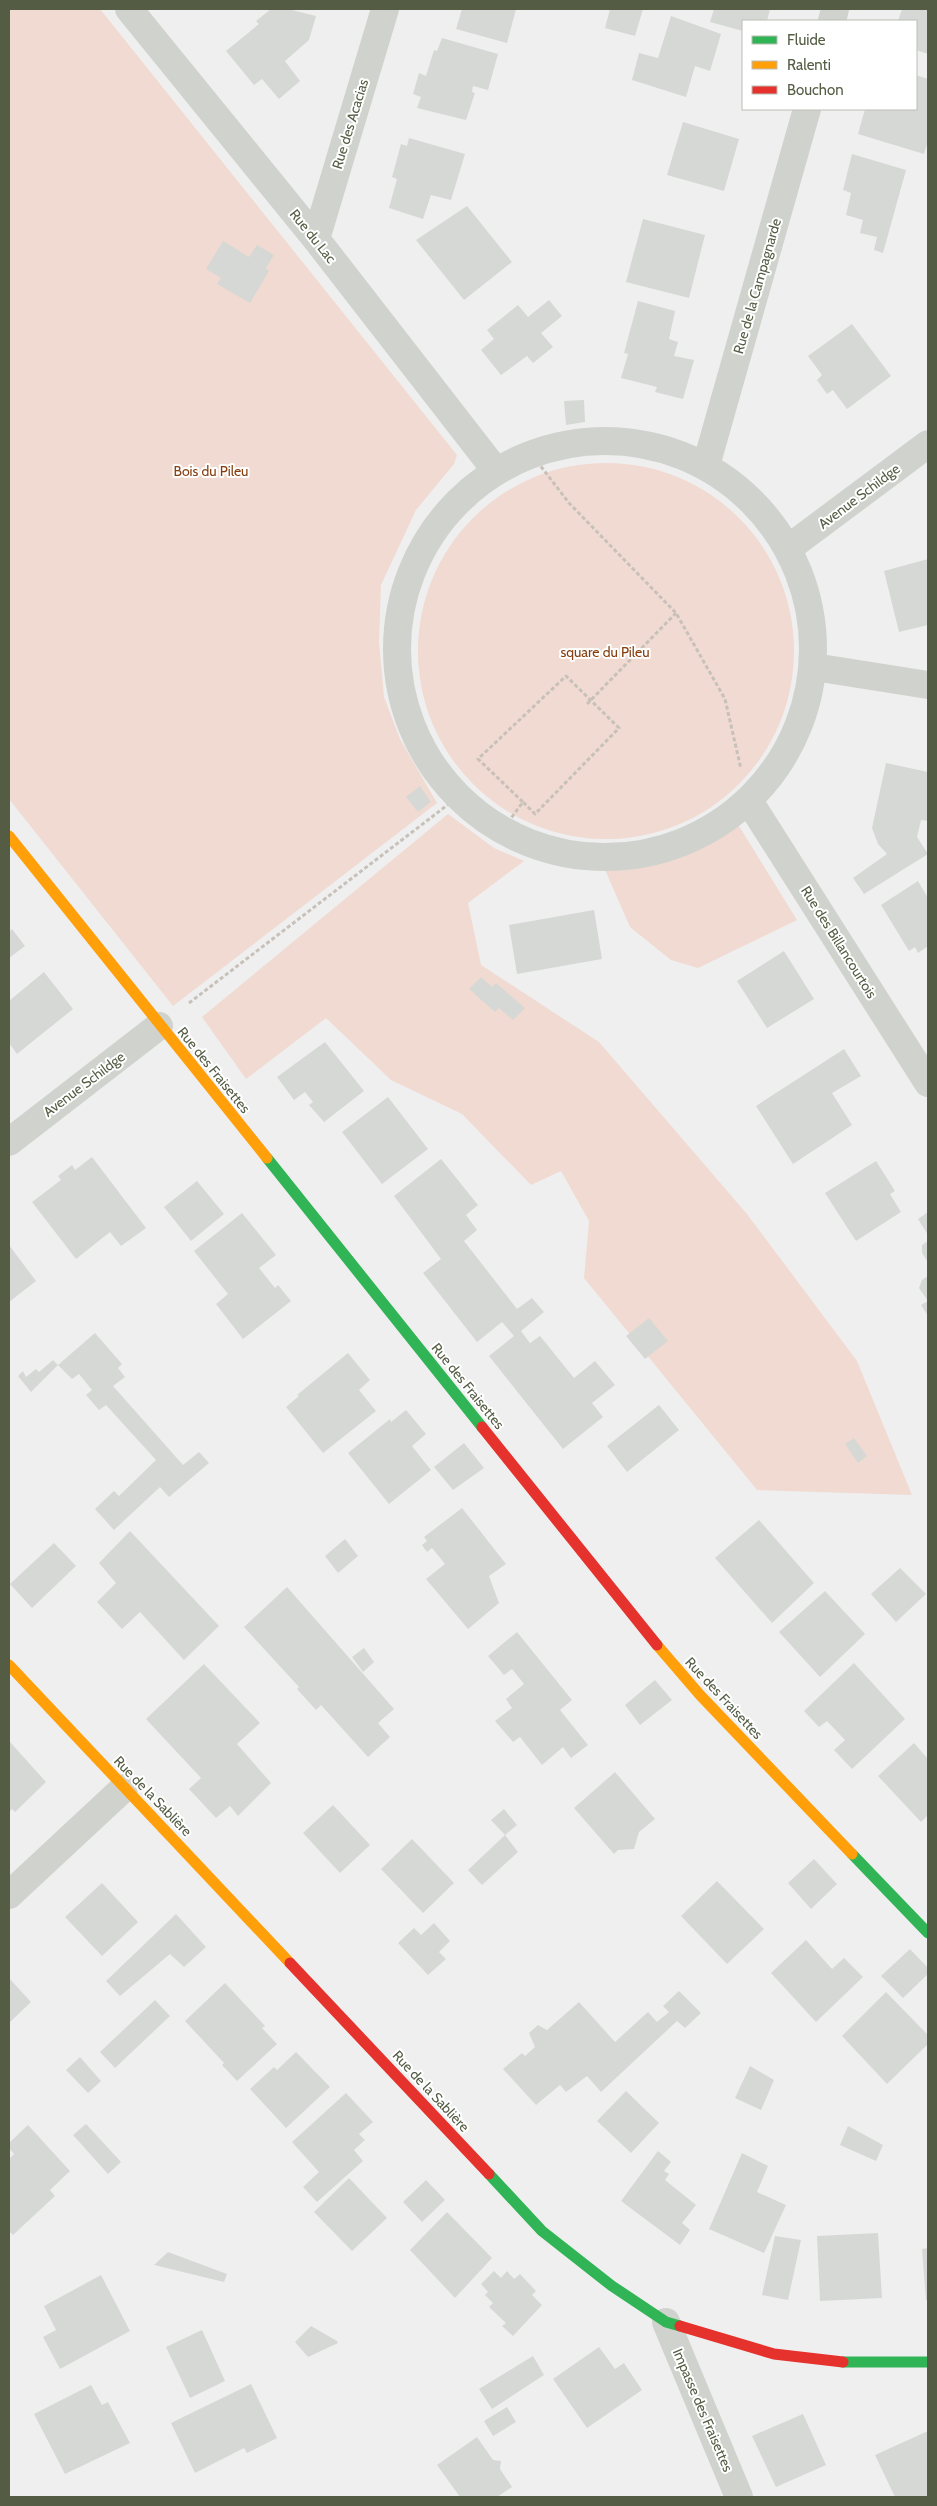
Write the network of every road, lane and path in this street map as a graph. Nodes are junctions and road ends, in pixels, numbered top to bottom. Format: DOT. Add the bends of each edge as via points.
graph roads {
  1 [pos="129,9"];
  2 [pos="385,9"];
  3 [pos="807,110"];
  4 [pos="316,240"];
  5 [pos="928,444"];
  6 [pos="533,456"];
  7 [pos="708,462"];
  8 [pos="493,467"];
  9 [pos="790,547"];
  10 [pos="676,613"];
  11 [pos="814,667"];
  12 [pos="928,685"];
  13 [pos="588,702"];
  14 [pos="454,800"];
  15 [pos="749,801"];
  16 [pos="523,802"];
  17 [pos="500,833"];
  18 [pos="9,836"];
  19 [pos="159,1026"];
  20 [pos="928,1083"];
  21 [pos="9,1142"];
  22 [pos="9,1665"];
  23 [pos="124,1788"];
  24 [pos="9,1895"];
  25 [pos="928,1933"];
  26 [pos="666,2322"];
  27 [pos="928,2362"];
  28 [pos="739,2497"];
  1 -- 4 [label="street, Rue du Lac"];
  2 -- 4 [label="street, Rue des Acacias"];
  3 -- 7 [label="street, Rue de la Campagnarde"];
  4 -- 8 [label="street, Rue du Lac"];
  5 -- 9 [label="street, Avenue Schildge"];
  6 -- 7 [label="street" via="560,449 620,442"];
  6 -- 8 [label="street"];
  6 -- 10 [label="path" via="569,503"];
  7 -- 9 [label="street" via="755,499"];
  8 -- 14 [label="street" via="459,495 428,535 410,576 399,623 398,674 408,716"];
  9 -- 11 [label="street" via="808,592"];
  10 -- 13 [label="path"];
  10 -- 15 [label="path" via="725,699"];
  11 -- 12 [label="street"];
  11 -- 15 [label="street" via="793,740"];
  13 -- 16 [label="path" via="619,728 535,814"];
  13 -- 16 [label="path" via="566,676 478,759"];
  14 -- 17 [label="street"];
  14 -- 19 [label="path"];
  15 -- 17 [label="street" via="673,848 585,859"];
  15 -- 20 [label="street, Rue des Billancourtois"];
  16 -- 17 [label="path"];
  18 -- 19 [label="street, Rue des Fraisettes"];
  19 -- 21 [label="street, Avenue Schildge"];
  19 -- 25 [label="street, Rue des Fraisettes" via="651,1639 700,1695"];
  22 -- 23 [label="street, Rue de la Sablière"];
  23 -- 24 [label="street"];
  23 -- 26 [label="street, Rue de la Sablière" via="542,2231 612,2286"];
  26 -- 27 [label="street, Rue de la Sablière" via="774,2354 848,2363"];
  26 -- 28 [label="street, Impasse des Fraisettes"];
}
